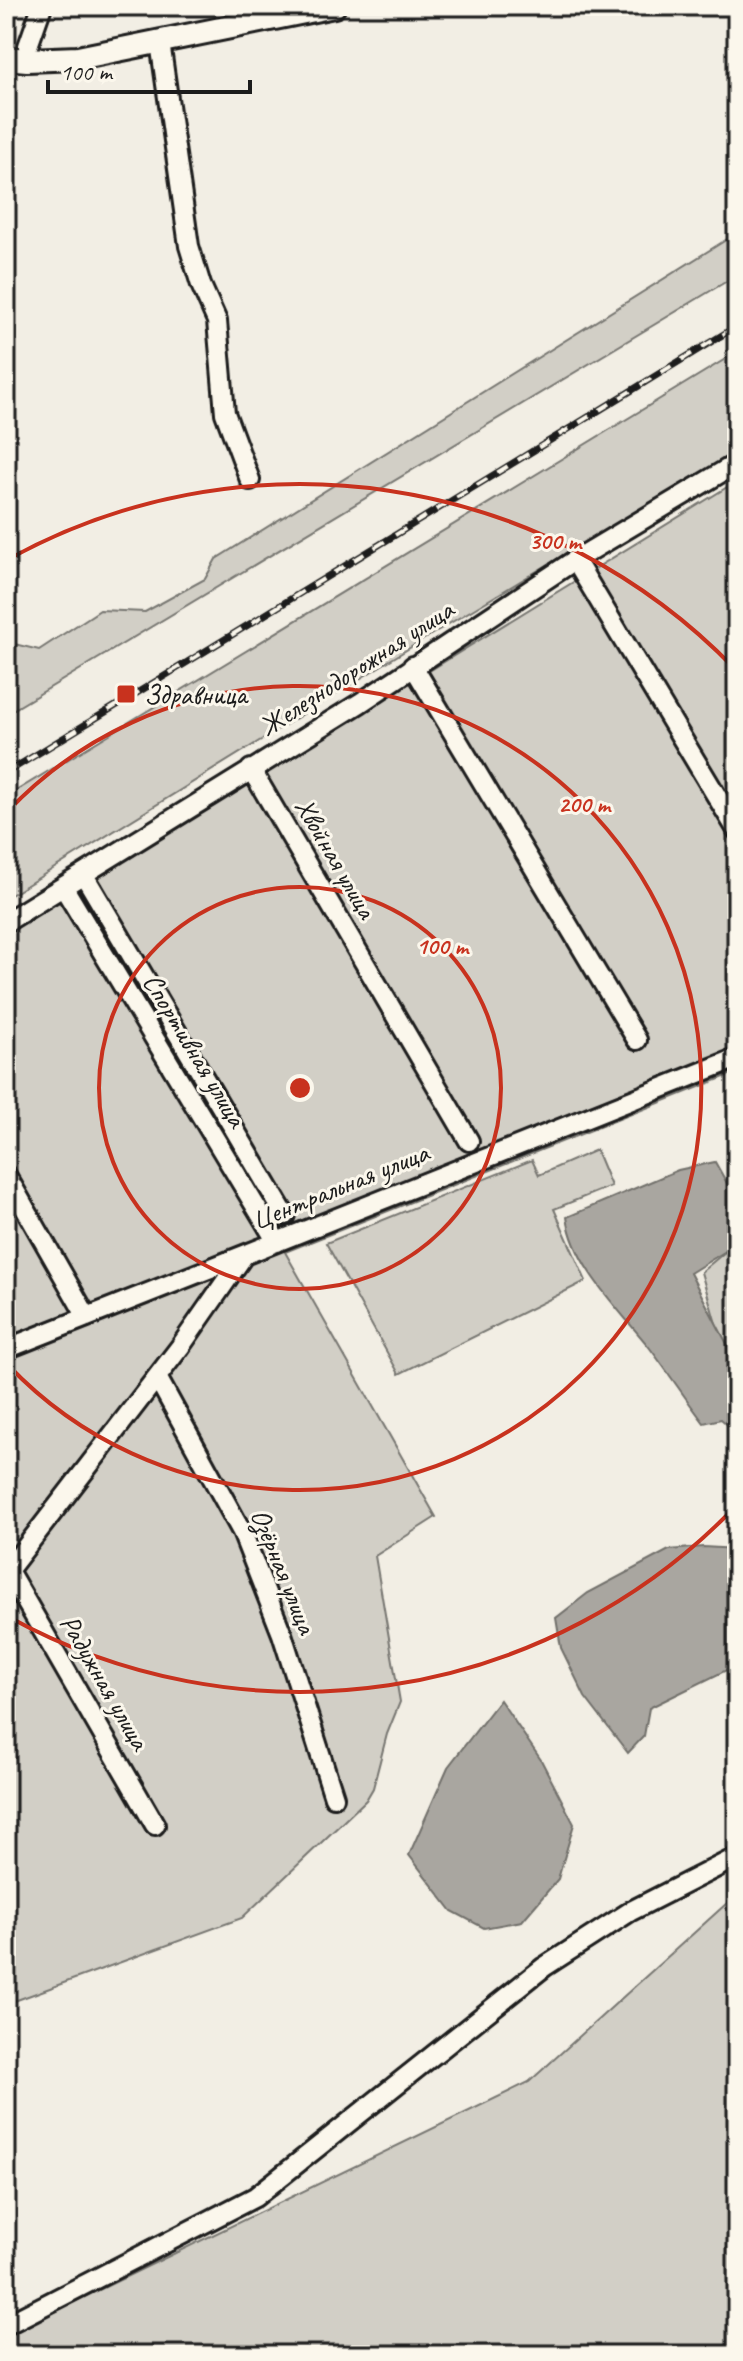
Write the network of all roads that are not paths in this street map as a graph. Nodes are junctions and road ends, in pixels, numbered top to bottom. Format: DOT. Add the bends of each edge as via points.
graph roads {
  1 [pos="42,6"];
  2 [pos="264,6"];
  3 [pos="334,6"];
  4 [pos="160,42"];
  5 [pos="17,45"];
  6 [pos="6,58"];
  7 [pos="737,463"];
  8 [pos="250,480"];
  9 [pos="575,560"];
  10 [pos="413,666"];
  11 [pos="251,769"];
  12 [pos="737,830"];
  13 [pos="84,875"];
  14 [pos="64,888"];
  15 [pos="6,922"];
  16 [pos="637,1040"];
  17 [pos="737,1058"];
  18 [pos="469,1141"];
  19 [pos="6,1175"];
  20 [pos="285,1215"];
  21 [pos="277,1242"];
  22 [pos="244,1255"];
  23 [pos="87,1317"];
  24 [pos="6,1349"];
  25 [pos="157,1377"];
  26 [pos="7,1570"];
  27 [pos="334,1797"];
  28 [pos="155,1825"];
  29 [pos="737,1857"];
  30 [pos="6,2325"];
  1 -- 5 [label="street"];
  2 -- 5 [label="main road" via="76,44"];
  3 -- 4 [label="main road"];
  4 -- 6 [label="main road" via="78,58"];
  4 -- 8 [label="street" via="189,246 217,321 225,413"];
  7 -- 9 [label="street, Железнодорожная улица"];
  9 -- 10 [label="street, Железнодорожная улица"];
  9 -- 12 [label="street"];
  10 -- 11 [label="street, Железнодорожная улица"];
  10 -- 16 [label="street"];
  11 -- 13 [label="street, Железнодорожная улица"];
  11 -- 18 [label="street, Хвойная улица"];
  13 -- 14 [label="street, Железнодорожная улица"];
  13 -- 20 [label="street"];
  14 -- 15 [label="street, Железнодорожная улица"];
  14 -- 21 [label="street, Спортивная улица"];
  17 -- 21 [label="street, Центральная улица"];
  19 -- 23 [label="street"];
  21 -- 22 [label="street, Центральная улица"];
  22 -- 23 [label="street"];
  22 -- 25 [label="street, Центральная улица"];
  23 -- 24 [label="street"];
  25 -- 26 [label="street, Центральная улица"];
  25 -- 27 [label="street, Озёрная улица" via="242,1532 282,1634"];
  26 -- 28 [label="street, Радужная улица"];
  29 -- 30 [label="street" via="631,1911 544,1967 255,2197"];
}
